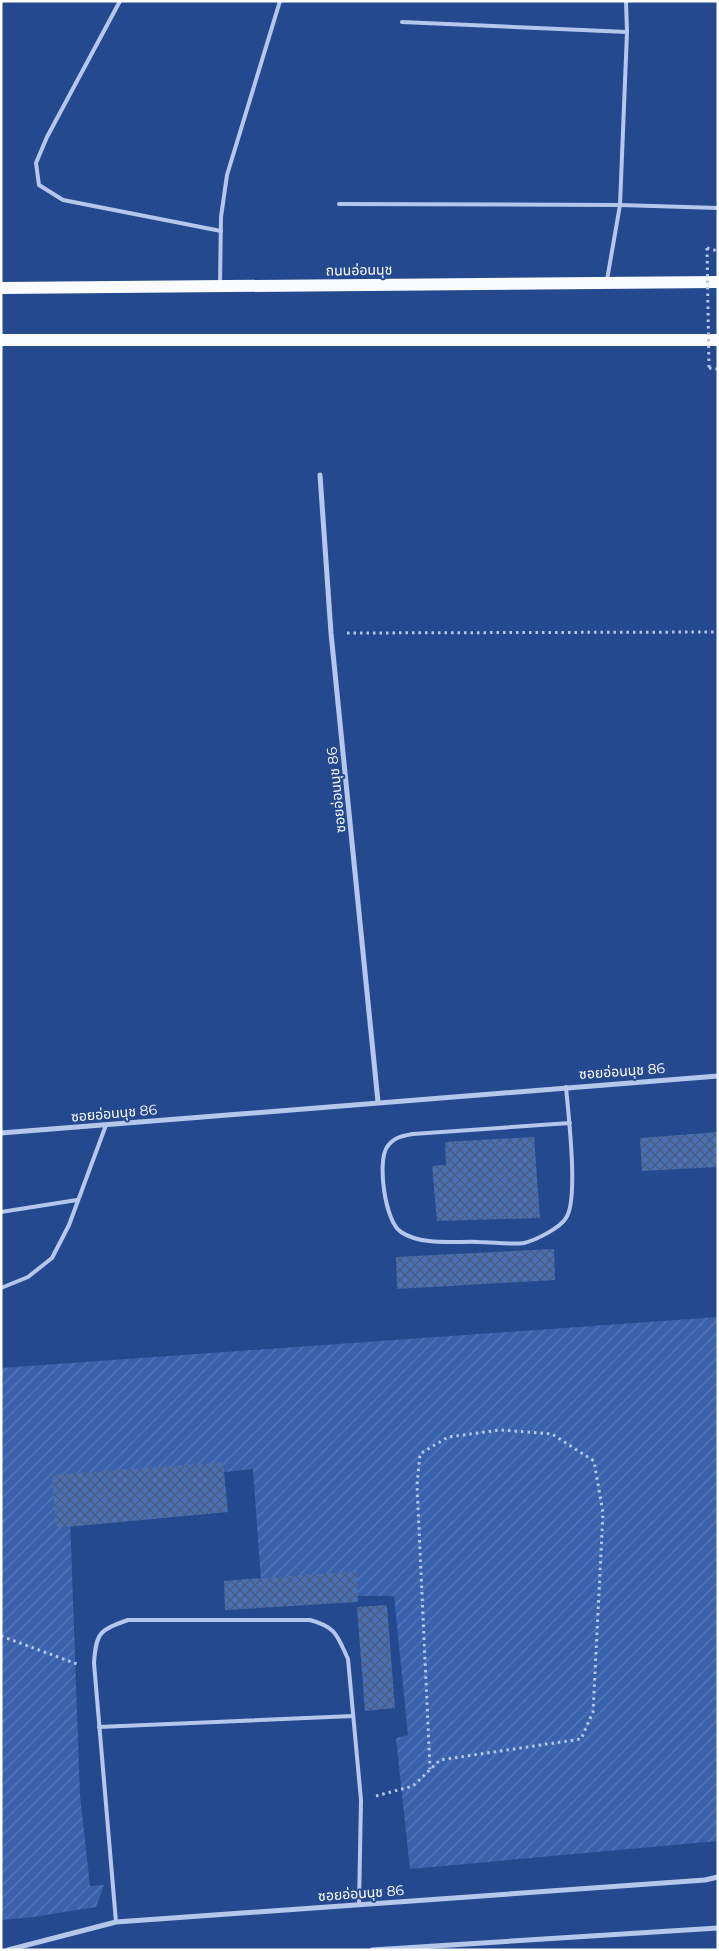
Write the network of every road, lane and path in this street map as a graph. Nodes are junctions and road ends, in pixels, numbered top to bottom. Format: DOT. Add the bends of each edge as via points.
graph roads {
  1 [pos="120,1"];
  2 [pos="280,1"];
  3 [pos="626,1"];
  4 [pos="402,22"];
  5 [pos="627,32"];
  6 [pos="339,204"];
  7 [pos="620,205"];
  8 [pos="718,208"];
  9 [pos="221,231"];
  10 [pos="718,251"];
  11 [pos="606,282"];
  12 [pos="718,282"];
  13 [pos="220,286"];
  14 [pos="1,288"];
  15 [pos="1,340"];
  16 [pos="718,340"];
  17 [pos="718,369"];
  18 [pos="320,475"];
  19 [pos="718,632"];
  20 [pos="331,633"];
  21 [pos="718,1076"];
  22 [pos="566,1087"];
  23 [pos="378,1102"];
  24 [pos="570,1123"];
  25 [pos="106,1125"];
  26 [pos="1,1133"];
  27 [pos="77,1200"];
  28 [pos="1,1212"];
  29 [pos="1,1288"];
  30 [pos="1,1636"];
  31 [pos="94,1671"];
  32 [pos="353,1716"];
  33 [pos="98,1727"];
  34 [pos="430,1769"];
  35 [pos="361,1800"];
  36 [pos="718,1877"];
  37 [pos="359,1905"];
  38 [pos="116,1922"];
  39 [pos="718,1928"];
  40 [pos="8,1950"];
  41 [pos="372,1950"];
  1 -- 9 [label="lane" via="47,137 36,163 39,185 63,200"];
  2 -- 9 [label="lane" via="227,175"];
  3 -- 5 [label="lane"];
  4 -- 5 [label="lane"];
  5 -- 7 [label="lane"];
  6 -- 7 [label="lane"];
  7 -- 8 [label="lane"];
  7 -- 11 [label="lane"];
  9 -- 13 [label="lane"];
  10 -- 17 [label="path, bridge" via="707,248 709,368"];
  11 -- 12 [label="main road, ถนนอ่อนนุช"];
  11 -- 13 [label="main road, ถนนอ่อนนุช"];
  13 -- 14 [label="main road, ถนนอ่อนนุช"];
  15 -- 16 [label="main road"];
  18 -- 20 [label="street, ซอยอ่อนนุช 86"];
  19 -- 20 [label="path"];
  20 -- 23 [label="street, ซอยอ่อนนุช 86"];
  21 -- 22 [label="street, ซอยอ่อนนุช 86"];
  22 -- 23 [label="street, ซอยอ่อนนุช 86"];
  22 -- 24 [label="lane"];
  23 -- 25 [label="street, ซอยอ่อนนุช 86"];
  24 -- 24 [label="lane" via="395,1138 386,1148 383,1165 389,1216 399,1232 420,1240 524,1243 551,1232 567,1218 573,1194"];
  25 -- 26 [label="street, ซอยอ่อนนุช 86"];
  25 -- 27 [label="lane"];
  27 -- 28 [label="lane"];
  27 -- 29 [label="lane" via="69,1225 52,1258 28,1277"];
  30 -- 31 [label="path"];
  31 -- 32 [label="lane" via="96,1643 106,1628 128,1620 310,1620 328,1625 340,1641 348,1659"];
  31 -- 33 [label="lane"];
  32 -- 33 [label="lane"];
  32 -- 35 [label="lane"];
  33 -- 38 [label="lane"];
  34 -- 34 [label="path" via="440,1760 581,1739 593,1712 603,1513 594,1461 552,1434 500,1430 448,1437 420,1454 417,1485"];
  34 -- 35 [label="path" via="413,1786"];
  35 -- 37 [label="lane"];
  36 -- 37 [label="street, ซอยอ่อนนุช 86"];
  37 -- 38 [label="street, ซอยอ่อนนุช 86"];
  38 -- 40 [label="street, ซอยอ่อนนุช 86"];
  39 -- 41 [label="street"];
}
